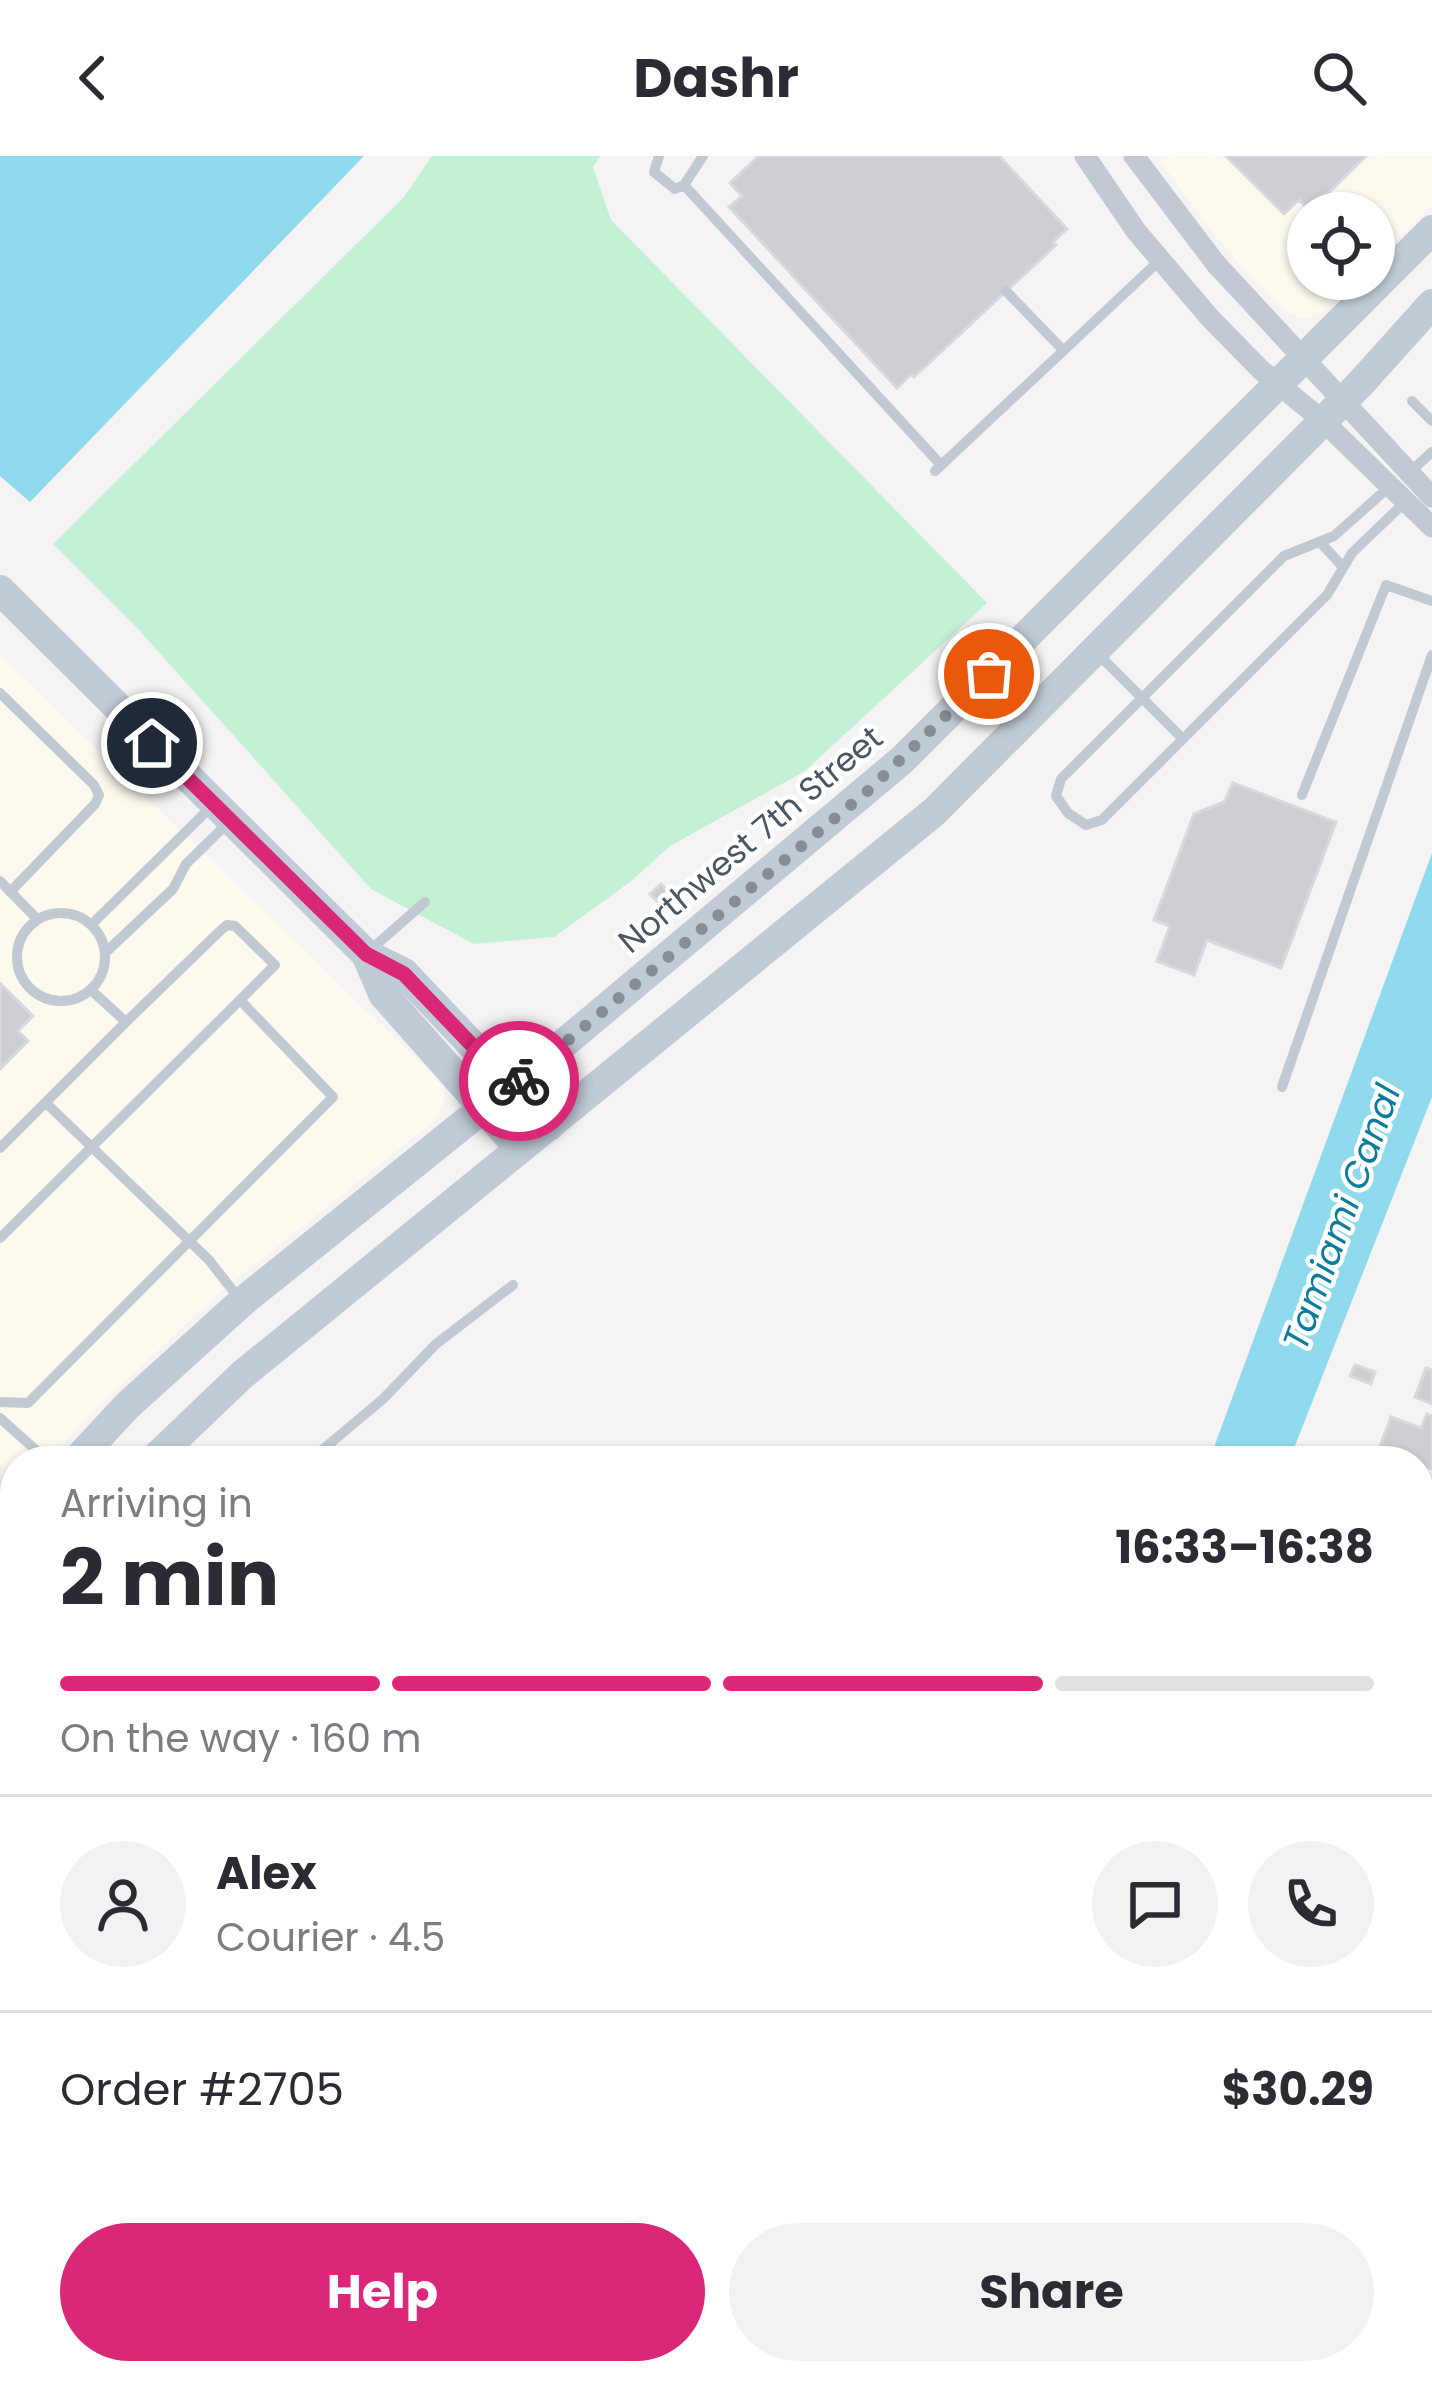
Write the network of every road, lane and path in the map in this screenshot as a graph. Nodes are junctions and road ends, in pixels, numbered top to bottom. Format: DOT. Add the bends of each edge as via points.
graph roads {
  1 [pos="659,156"];
  2 [pos="703,156"];
  3 [pos="1085,156"];
  4 [pos="1134,156"];
  5 [pos="684,185"];
  6 [pos="1432,230"];
  7 [pos="1160,260"];
  8 [pos="1006,291"];
  9 [pos="1432,304"];
  10 [pos="1063,350"];
  11 [pos="1304,358"];
  12 [pos="1277,384"];
  13 [pos="1412,401"];
  14 [pos="1331,411"];
  15 [pos="1432,422"];
  16 [pos="1432,452"];
  17 [pos="1410,472"];
  18 [pos="1397,495"];
  19 [pos="1432,497"];
  20 [pos="1432,527"];
  21 [pos="1320,542"];
  22 [pos="1343,567"];
  23 [pos="0,590"];
  24 [pos="1432,601"];
  25 [pos="1095,652"];
  26 [pos="1432,655"];
  27 [pos="0,693"];
  28 [pos="1142,700"];
  29 [pos="1183,739"];
  30 [pos="1302,796"];
  31 [pos="222,813"];
  32 [pos="0,881"];
  33 [pos="10,892"];
  34 [pos="425,902"];
  35 [pos="37,919"];
  36 [pos="92,924"];
  37 [pos="106,952"];
  38 [pos="366,954"];
  39 [pos="91,990"];
  40 [pos="240,1000"];
  41 [pos="126,1022"];
  42 [pos="512,1087"];
  43 [pos="1282,1088"];
  44 [pos="46,1103"];
  45 [pos="485,1107"];
  46 [pos="549,1126"];
  47 [pos="90,1146"];
  48 [pos="0,1148"];
  49 [pos="520,1149"];
  50 [pos="0,1238"];
  51 [pos="188,1240"];
  52 [pos="513,1286"];
  53 [pos="242,1302"];
  54 [pos="0,1402"];
  55 [pos="0,1418"];
  56 [pos="31,1446"];
  57 [pos="90,1446"];
  58 [pos="170,1446"];
  59 [pos="327,1446"];
  1 -- 5 [label="lane" via="657,178 675,189"];
  2 -- 5 [label="lane"];
  3 -- 7 [label="street"];
  4 -- 11 [label="street" via="1203,249"];
  5 -- 10 [label="lane" via="938,468"];
  6 -- 11 [label="main road, Northwest 7th Street"];
  7 -- 10 [label="lane"];
  7 -- 12 [label="street"];
  8 -- 10 [label="lane"];
  9 -- 14 [label="main road"];
  11 -- 12 [label="main road, Northwest 7th Street"];
  11 -- 14 [label="street"];
  12 -- 14 [label="street"];
  12 -- 42 [label="main road, Northwest 7th Street" via="902,760"];
  13 -- 15 [label="lane"];
  14 -- 17 [label="street"];
  14 -- 18 [label="street"];
  14 -- 25 [label="main road"];
  16 -- 17 [label="lane"];
  17 -- 19 [label="street"];
  18 -- 20 [label="street"];
  18 -- 21 [label="lane"];
  18 -- 22 [label="lane"];
  21 -- 22 [label="lane"];
  21 -- 28 [label="lane" via="1285,556"];
  22 -- 29 [label="lane" via="1327,595"];
  23 -- 31 [label="main road"];
  24 -- 30 [label="lane" via="1386,585"];
  25 -- 28 [label="lane"];
  25 -- 46 [label="main road" via="906,838"];
  26 -- 43 [label="lane"];
  27 -- 33 [label="lane" via="99,795"];
  28 -- 29 [label="lane"];
  28 -- 29 [label="lane" via="1056,787 1068,813 1086,825 1102,820"];
  31 -- 36 [label="lane"];
  31 -- 37 [label="lane" via="173,889"];
  31 -- 38 [label="main road"];
  32 -- 33 [label="lane"];
  33 -- 35 [label="lane"];
  34 -- 38 [label="lane"];
  35 -- 36 [label="lane" via="71,913"];
  35 -- 39 [label="lane" via="20,939 22,979 54,1000"];
  36 -- 37 [label="lane"];
  37 -- 39 [label="lane"];
  38 -- 42 [label="main road" via="404,974"];
  38 -- 45 [label="main road" via="382,994"];
  39 -- 41 [label="lane"];
  40 -- 41 [label="lane" via="275,965 230,925"];
  40 -- 47 [label="lane"];
  40 -- 51 [label="lane" via="333,1097"];
  41 -- 44 [label="lane"];
  42 -- 45 [label="main road, Northwest 7th Street"];
  42 -- 46 [label="main road"];
  44 -- 47 [label="lane"];
  44 -- 48 [label="lane"];
  45 -- 49 [label="main road"];
  45 -- 53 [label="main road, Northwest 7th Street"];
  46 -- 49 [label="main road"];
  47 -- 50 [label="lane"];
  47 -- 51 [label="lane"];
  49 -- 58 [label="main road" via="242,1375"];
  51 -- 53 [label="lane"];
  51 -- 54 [label="lane" via="28,1403"];
  52 -- 59 [label="lane" via="436,1344"];
  53 -- 57 [label="main road, Northwest 7th Street"];
  55 -- 56 [label="lane"];
}
